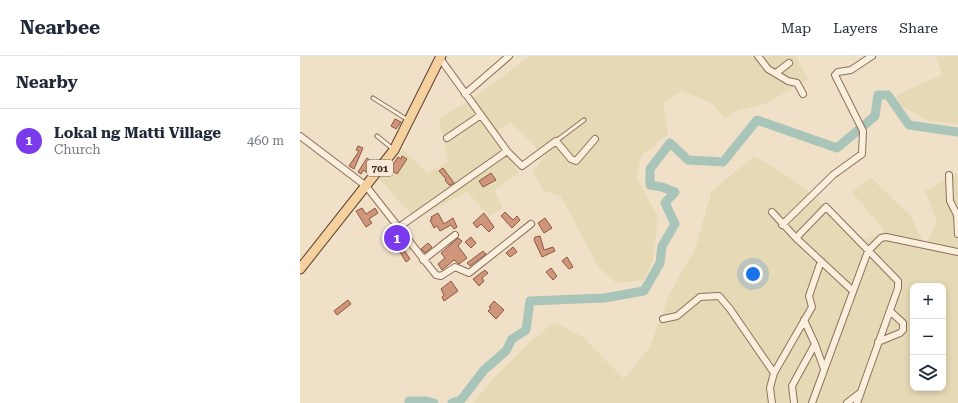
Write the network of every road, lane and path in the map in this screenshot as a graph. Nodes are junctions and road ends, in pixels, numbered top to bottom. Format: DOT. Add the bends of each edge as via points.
graph roads {
  1 [pos="509,56"];
  2 [pos="758,56"];
  3 [pos="872,56"];
  4 [pos="439,57"];
  5 [pos="502,58"];
  6 [pos="789,63"];
  7 [pos="776,74"];
  8 [pos="465,94"];
  9 [pos="804,94"];
  10 [pos="373,98"];
  11 [pos="481,115"];
  12 [pos="410,120"];
  13 [pos="584,120"];
  14 [pos="300,136"];
  15 [pos="377,136"];
  16 [pos="447,138"];
  17 [pos="595,139"];
  18 [pos="556,141"];
  19 [pos="394,150"];
  20 [pos="507,151"];
  21 [pos="949,175"];
  22 [pos="366,186"];
  23 [pos="772,212"];
  24 [pos="531,224"];
  25 [pos="782,225"];
  26 [pos="399,227"];
  27 [pos="958,234"];
  28 [pos="455,235"];
  29 [pos="796,238"];
  30 [pos="868,251"];
  31 [pos="958,252"];
  32 [pos="424,260"];
  33 [pos="821,261"];
  34 [pos="300,269"];
  35 [pos="853,291"];
  36 [pos="890,311"];
  37 [pos="663,319"];
  38 [pos="804,320"];
  39 [pos="878,342"];
  40 [pos="815,344"];
  41 [pos="824,369"];
  42 [pos="774,373"];
  43 [pos="862,391"];
  44 [pos="772,403"];
  45 [pos="794,403"];
  46 [pos="812,403"];
  47 [pos="848,403"];
  48 [pos="857,403"];
  1 -- 5 [label="street"];
  2 -- 7 [label="street" via="768,69"];
  3 -- 25 [label="street" via="851,70 838,72 836,75 863,131 862,154 833,175"];
  4 -- 8 [label="street"];
  4 -- 12 [label="main road, 701"];
  5 -- 8 [label="street"];
  6 -- 7 [label="street"];
  7 -- 9 [label="street" via="797,83"];
  8 -- 11 [label="street"];
  10 -- 12 [label="lane"];
  11 -- 16 [label="street"];
  11 -- 20 [label="street"];
  12 -- 19 [label="main road, 701"];
  13 -- 18 [label="lane"];
  14 -- 22 [label="street"];
  15 -- 19 [label="lane"];
  17 -- 18 [label="street" via="576,161 571,160"];
  18 -- 20 [label="street" via="522,166"];
  19 -- 22 [label="main road, 701"];
  20 -- 26 [label="street"];
  21 -- 27 [label="street" via="950,201 957,215"];
  22 -- 26 [label="street"];
  22 -- 34 [label="main road, 701"];
  23 -- 25 [label="street"];
  24 -- 32 [label="street" via="469,273 455,267 436,276"];
  25 -- 29 [label="street"];
  26 -- 32 [label="street"];
  28 -- 32 [label="street"];
  29 -- 30 [label="street" via="826,207"];
  29 -- 33 [label="street"];
  30 -- 31 [label="street" via="881,238 886,238"];
  30 -- 35 [label="street"];
  30 -- 36 [label="street" via="898,281"];
  33 -- 35 [label="street"];
  33 -- 38 [label="street" via="809,296 812,307"];
  35 -- 41 [label="street"];
  36 -- 39 [label="street"];
  36 -- 39 [label="street" via="902,323 903,330"];
  37 -- 42 [label="street" via="677,316 700,297 719,296"];
  38 -- 40 [label="street"];
  38 -- 42 [label="street"];
  39 -- 43 [label="street"];
  40 -- 41 [label="street"];
  40 -- 45 [label="street" via="792,386"];
  41 -- 46 [label="street"];
  42 -- 44 [label="street" via="770,388"];
  43 -- 47 [label="street"];
  43 -- 48 [label="street"];
}
